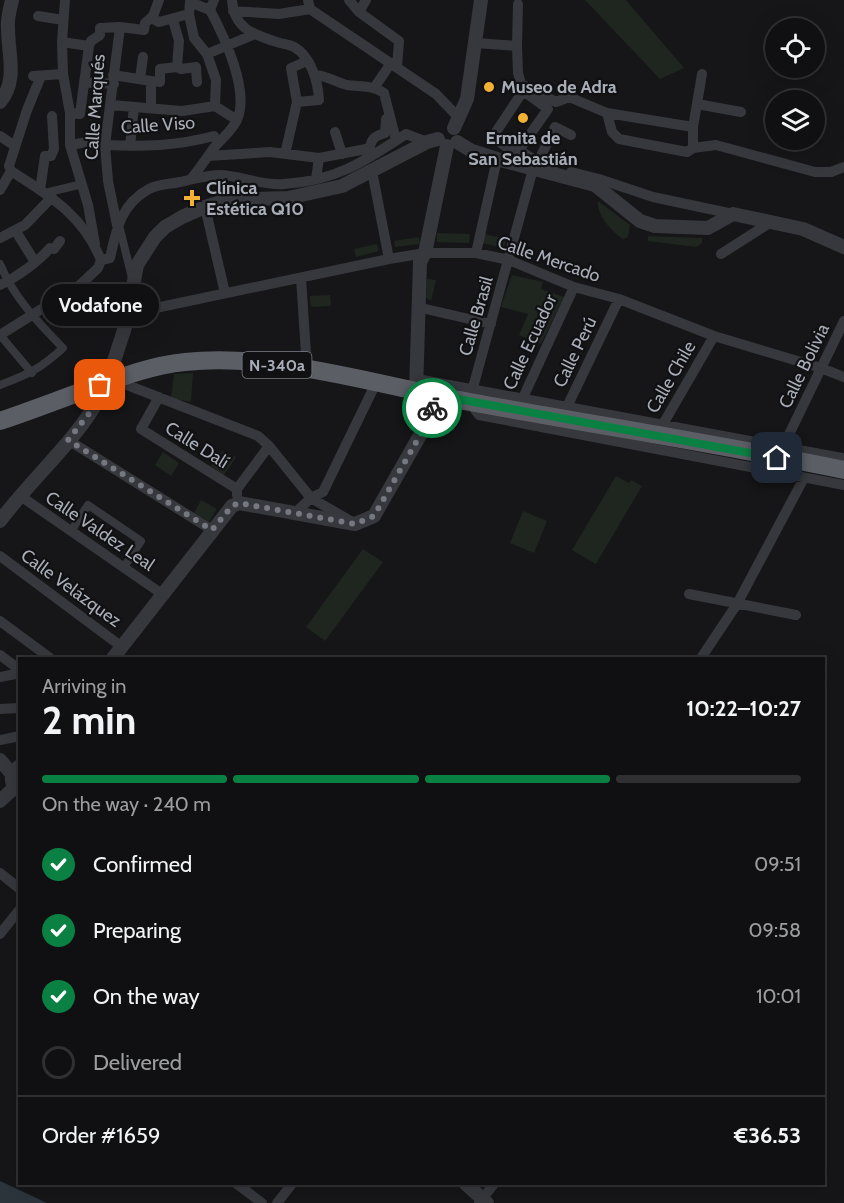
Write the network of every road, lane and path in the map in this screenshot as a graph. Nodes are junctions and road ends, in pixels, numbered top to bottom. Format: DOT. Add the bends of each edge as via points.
graph roads {
  1 [pos="12,0"];
  2 [pos="65,0"];
  3 [pos="159,0"];
  4 [pos="290,0"];
  5 [pos="349,0"];
  6 [pos="366,0"];
  7 [pos="481,0"];
  8 [pos="191,1"];
  9 [pos="309,4"];
  10 [pos="519,4"];
  11 [pos="212,5"];
  12 [pos="233,6"];
  13 [pos="294,11"];
  14 [pos="359,12"];
  15 [pos="189,14"];
  16 [pos="38,16"];
  17 [pos="153,16"];
  18 [pos="63,20"];
  19 [pos="173,20"];
  20 [pos="120,27"];
  21 [pos="255,34"];
  22 [pos="62,42"];
  23 [pos="476,43"];
  24 [pos="228,45"];
  25 [pos="89,46"];
  26 [pos="517,46"];
  27 [pos="207,54"];
  28 [pos="143,57"];
  29 [pos="307,61"];
  30 [pos="394,65"];
  31 [pos="177,67"];
  32 [pos="63,74"];
  33 [pos="702,74"];
  34 [pos="315,75"];
  35 [pos="113,80"];
  36 [pos="145,80"];
  37 [pos="198,81"];
  38 [pos="84,82"];
  39 [pos="374,88"];
  40 [pos="522,88"];
  41 [pos="0,102"];
  42 [pos="297,102"];
  43 [pos="697,104"];
  44 [pos="111,105"];
  45 [pos="215,106"];
  46 [pos="387,106"];
  47 [pos="134,107"];
  48 [pos="151,108"];
  49 [pos="741,112"];
  50 [pos="70,113"];
  51 [pos="607,113"];
  52 [pos="52,116"];
  53 [pos="237,120"];
  54 [pos="693,127"];
  55 [pos="335,132"];
  56 [pos="572,135"];
  57 [pos="0,136"];
  58 [pos="214,136"];
  59 [pos="447,136"];
  60 [pos="492,138"];
  61 [pos="396,140"];
  62 [pos="106,142"];
  63 [pos="70,145"];
  64 [pos="15,146"];
  65 [pos="130,146"];
  66 [pos="693,148"];
  67 [pos="519,150"];
  68 [pos="285,154"];
  69 [pos="342,154"];
  70 [pos="208,156"];
  71 [pos="319,158"];
  72 [pos="497,159"];
  73 [pos="536,166"];
  74 [pos="844,167"];
  75 [pos="10,171"];
  76 [pos="372,171"];
  77 [pos="191,179"];
  78 [pos="316,179"];
  79 [pos="82,184"];
  80 [pos="0,190"];
  81 [pos="45,193"];
  82 [pos="205,207"];
  83 [pos="733,214"];
  84 [pos="771,222"];
  85 [pos="117,225"];
  86 [pos="15,230"];
  87 [pos="0,238"];
  88 [pos="60,241"];
  89 [pos="95,244"];
  90 [pos="844,247"];
  91 [pos="425,253"];
  92 [pos="476,253"];
  93 [pos="721,254"];
  94 [pos="389,259"];
  95 [pos="101,260"];
  96 [pos="509,260"];
  97 [pos="35,262"];
  98 [pos="0,264"];
  99 [pos="300,278"];
  100 [pos="132,282"];
  101 [pos="4,284"];
  102 [pos="574,286"];
  103 [pos="225,293"];
  104 [pos="619,299"];
  105 [pos="417,307"];
  106 [pos="30,314"];
  107 [pos="127,314"];
  108 [pos="844,321"];
  109 [pos="491,324"];
  110 [pos="0,335"];
  111 [pos="714,336"];
  112 [pos="821,368"];
  113 [pos="307,369"];
  114 [pos="32,373"];
  115 [pos="117,377"];
  116 [pos="844,377"];
  117 [pos="376,383"];
  118 [pos="0,385"];
  119 [pos="100,385"];
  120 [pos="416,385"];
  121 [pos="436,395"];
  122 [pos="471,395"];
  123 [pos="159,397"];
  124 [pos="517,411"];
  125 [pos="561,418"];
  126 [pos="0,421"];
  127 [pos="659,431"];
  128 [pos="68,440"];
  129 [pos="269,446"];
  130 [pos="777,458"];
  131 [pos="842,467"];
  132 [pos="804,477"];
  133 [pos="19,495"];
  134 [pos="238,496"];
  135 [pos="311,498"];
  136 [pos="296,513"];
  137 [pos="0,521"];
  138 [pos="355,524"];
  139 [pos="212,530"];
  140 [pos="71,531"];
  141 [pos="0,556"];
  142 [pos="124,567"];
  143 [pos="162,594"];
  144 [pos="689,594"];
  145 [pos="737,603"];
  146 [pos="796,615"];
  147 [pos="0,621"];
  148 [pos="122,646"];
  149 [pos="0,656"];
  150 [pos="49,657"];
  151 [pos="114,657"];
  152 [pos="702,657"];
  153 [pos="18,670"];
  154 [pos="18,672"];
  155 [pos="0,677"];
  156 [pos="18,708"];
  157 [pos="0,709"];
  158 [pos="18,736"];
  159 [pos="0,740"];
  160 [pos="13,773"];
  161 [pos="0,801"];
  162 [pos="0,873"];
  163 [pos="18,887"];
  164 [pos="18,912"];
  165 [pos="0,934"];
  166 [pos="238,1185"];
  167 [pos="289,1185"];
  168 [pos="467,1185"];
  169 [pos="493,1185"];
  170 [pos="483,1201"];
  171 [pos="262,1203"];
  172 [pos="277,1203"];
  1 -- 41 [label="street" via="7,26 12,75"];
  2 -- 18 [label="street"];
  3 -- 17 [label="street"];
  4 -- 13 [label="street"];
  5 -- 14 [label="street"];
  6 -- 14 [label="street"];
  7 -- 23 [label="street"];
  8 -- 11 [label="street"];
  8 -- 15 [label="street"];
  9 -- 13 [label="street"];
  9 -- 30 [label="street"];
  10 -- 26 [label="street"];
  11 -- 24 [label="street"];
  12 -- 13 [label="street" via="279,14"];
  12 -- 21 [label="street" via="245,30"];
  14 -- 30 [label="street" via="399,40"];
  15 -- 19 [label="street"];
  15 -- 27 [label="street" via="194,38"];
  16 -- 18 [label="street"];
  17 -- 19 [label="street" via="159,22"];
  17 -- 20 [label="street" via="144,30"];
  18 -- 22 [label="street"];
  19 -- 31 [label="street" via="179,41"];
  20 -- 25 [label="street" via="100,28 100,35"];
  20 -- 35 [label="street, Calle Marqués"];
  21 -- 24 [label="street"];
  21 -- 29 [label="street" via="295,47"];
  22 -- 25 [label="street"];
  22 -- 32 [label="street"];
  23 -- 26 [label="street"];
  23 -- 59 [label="street" via="467,99"];
  24 -- 27 [label="street"];
  24 -- 53 [label="street" via="240,102"];
  25 -- 38 [label="street"];
  26 -- 40 [label="street"];
  27 -- 45 [label="street" via="216,80"];
  28 -- 36 [label="street"];
  29 -- 34 [label="street"];
  29 -- 42 [label="street" via="291,68"];
  30 -- 39 [label="street"];
  30 -- 59 [label="street" via="436,94"];
  31 -- 36 [label="street" via="160,69 160,82"];
  31 -- 37 [label="street" via="196,67"];
  32 -- 50 [label="street"];
  32 -- 64 [label="street" via="37,76"];
  33 -- 43 [label="street"];
  34 -- 39 [label="street"];
  34 -- 42 [label="street" via="319,100"];
  35 -- 36 [label="street"];
  35 -- 38 [label="street"];
  35 -- 44 [label="street, Calle Marqués"];
  36 -- 48 [label="street"];
  38 -- 50 [label="street" via="81,114"];
  39 -- 46 [label="street" via="384,93"];
  40 -- 51 [label="street" via="556,102 569,97"];
  40 -- 60 [label="street"];
  40 -- 67 [label="street" via="548,109"];
  42 -- 68 [label="street"];
  43 -- 49 [label="street"];
  43 -- 54 [label="street"];
  44 -- 47 [label="street"];
  44 -- 62 [label="street, Calle Marqués"];
  45 -- 48 [label="street" via="182,111"];
  45 -- 53 [label="street"];
  46 -- 61 [label="street"];
  46 -- 69 [label="street" via="385,133 375,136 366,149"];
  47 -- 48 [label="street"];
  47 -- 65 [label="street"];
  50 -- 63 [label="street"];
  51 -- 54 [label="street"];
  51 -- 66 [label="street" via="618,139 687,152"];
  52 -- 81 [label="street" via="54,149 51,156 45,156"];
  53 -- 70 [label="street"];
  54 -- 66 [label="street"];
  55 -- 69 [label="street"];
  56 -- 73 [label="street, Calle Brasil" via="555,127"];
  57 -- 64 [label="street"];
  58 -- 65 [label="street, Calle Viso" via="184,144"];
  59 -- 61 [label="street" via="406,134"];
  59 -- 72 [label="street" via="472,151"];
  59 -- 76 [label="street"];
  59 -- 91 [label="street"];
  60 -- 67 [label="street" via="509,150"];
  61 -- 78 [label="street" via="342,173"];
  62 -- 63 [label="street, Calle Viso"];
  62 -- 65 [label="street, Calle Viso"];
  62 -- 85 [label="street, Calle Marqués" via="108,181"];
  63 -- 79 [label="street"];
  64 -- 75 [label="street"];
  66 -- 74 [label="street" via="717,145 815,172"];
  67 -- 73 [label="street"];
  68 -- 70 [label="street"];
  68 -- 71 [label="street"];
  69 -- 71 [label="street"];
  70 -- 77 [label="street"];
  71 -- 78 [label="street"];
  72 -- 73 [label="street"];
  72 -- 92 [label="street"];
  73 -- 83 [label="street"];
  73 -- 83 [label="street" via="595,184 640,221 655,226 708,228"];
  73 -- 96 [label="street, Calle Brasil"];
  75 -- 80 [label="street"];
  75 -- 81 [label="street"];
  76 -- 82 [label="street" via="314,194 227,200"];
  76 -- 94 [label="street"];
  77 -- 78 [label="street" via="221,175 284,184"];
  77 -- 85 [label="street" via="149,188 127,207"];
  79 -- 81 [label="street"];
  79 -- 89 [label="street"];
  81 -- 86 [label="street" via="25,225"];
  81 -- 89 [label="street" via="84,227"];
  82 -- 100 [label="street" via="182,217 154,237"];
  82 -- 103 [label="street"];
  83 -- 84 [label="street"];
  84 -- 90 [label="street" via="803,229"];
  84 -- 93 [label="street"];
  85 -- 95 [label="street" via="110,258"];
  85 -- 100 [label="street"];
  86 -- 87 [label="street"];
  86 -- 97 [label="street"];
  88 -- 97 [label="street"];
  89 -- 95 [label="street"];
  91 -- 92 [label="street, Calle Mercado"];
  91 -- 94 [label="street, Calle Mercado"];
  91 -- 105 [label="street" via="420,262"];
  92 -- 96 [label="street, Calle Mercado"];
  94 -- 99 [label="street, Calle Mercado"];
  95 -- 106 [label="street" via="80,285"];
  96 -- 102 [label="street, Calle Mercado"];
  96 -- 109 [label="street, Calle Brasil"];
  97 -- 101 [label="street"];
  98 -- 101 [label="street"];
  99 -- 103 [label="street, Calle Mercado"];
  99 -- 113 [label="street"];
  100 -- 107 [label="street"];
  101 -- 106 [label="street"];
  102 -- 104 [label="street, Calle Mercado"];
  102 -- 124 [label="street, Calle Ecuador"];
  103 -- 107 [label="street, Calle Mercado"];
  104 -- 111 [label="street, Calle Mercado"];
  104 -- 125 [label="street, Calle Perú"];
  105 -- 109 [label="street"];
  105 -- 120 [label="street"];
  106 -- 110 [label="street"];
  106 -- 114 [label="street" via="63,348"];
  107 -- 115 [label="street" via="114,361"];
  108 -- 112 [label="street, Calle Bolivia"];
  109 -- 122 [label="street, Calle Brasil"];
  110 -- 114 [label="street"];
  111 -- 112 [label="street, Calle Mercado"];
  111 -- 127 [label="street, Calle Chile"];
  112 -- 116 [label="street, Calle Mercado"];
  112 -- 130 [label="street, Calle Bolivia"];
  113 -- 115 [label="highway, N-340a" via="215,359"];
  113 -- 117 [label="highway, N-340a"];
  114 -- 118 [label="street"];
  115 -- 119 [label="highway, N-340a"];
  115 -- 123 [label="street"];
  117 -- 120 [label="highway, N-340a"];
  117 -- 135 [label="street" via="323,492"];
  119 -- 126 [label="highway, N-340a"];
  119 -- 128 [label="street" via="96,405"];
  120 -- 121 [label="highway, N-340a"];
  120 -- 122 [label="street"];
  121 -- 122 [label="highway, N-340a"];
  121 -- 138 [label="street" via="427,423 374,516"];
  122 -- 124 [label="highway, N-340a"];
  122 -- 127 [label="street"];
  122 -- 132 [label="street" via="479,415"];
  123 -- 129 [label="street" via="258,436"];
  123 -- 134 [label="street, Calle Dalí" via="141,429"];
  124 -- 125 [label="highway, N-340a"];
  125 -- 127 [label="highway, N-340a"];
  127 -- 130 [label="highway, N-340a"];
  127 -- 131 [label="street"];
  128 -- 133 [label="street"];
  128 -- 139 [label="street"];
  129 -- 134 [label="street"];
  129 -- 135 [label="street"];
  130 -- 131 [label="highway, N-340a"];
  131 -- 132 [label="street"];
  132 -- 145 [label="street"];
  133 -- 137 [label="street"];
  133 -- 140 [label="street, Calle Valdez Leal"];
  134 -- 136 [label="street"];
  134 -- 139 [label="street"];
  135 -- 136 [label="street"];
  135 -- 138 [label="street"];
  136 -- 138 [label="street"];
  139 -- 143 [label="street"];
  140 -- 142 [label="street, Calle Valdez Leal"];
  140 -- 142 [label="street" via="88,505 141,541"];
  141 -- 148 [label="street, Calle Velázquez"];
  142 -- 143 [label="street, Calle Valdez Leal"];
  143 -- 148 [label="street"];
  144 -- 145 [label="street"];
  145 -- 146 [label="street"];
  145 -- 152 [label="street"];
  147 -- 150 [label="street"];
  148 -- 151 [label="street"];
  149 -- 153 [label="street"];
  154 -- 155 [label="street"];
  156 -- 157 [label="street"];
  158 -- 159 [label="street"];
  160 -- 161 [label="street"];
  162 -- 163 [label="street"];
  164 -- 165 [label="street"];
  166 -- 171 [label="street"];
  167 -- 172 [label="street"];
  168 -- 170 [label="street"];
  169 -- 170 [label="street"];
}
